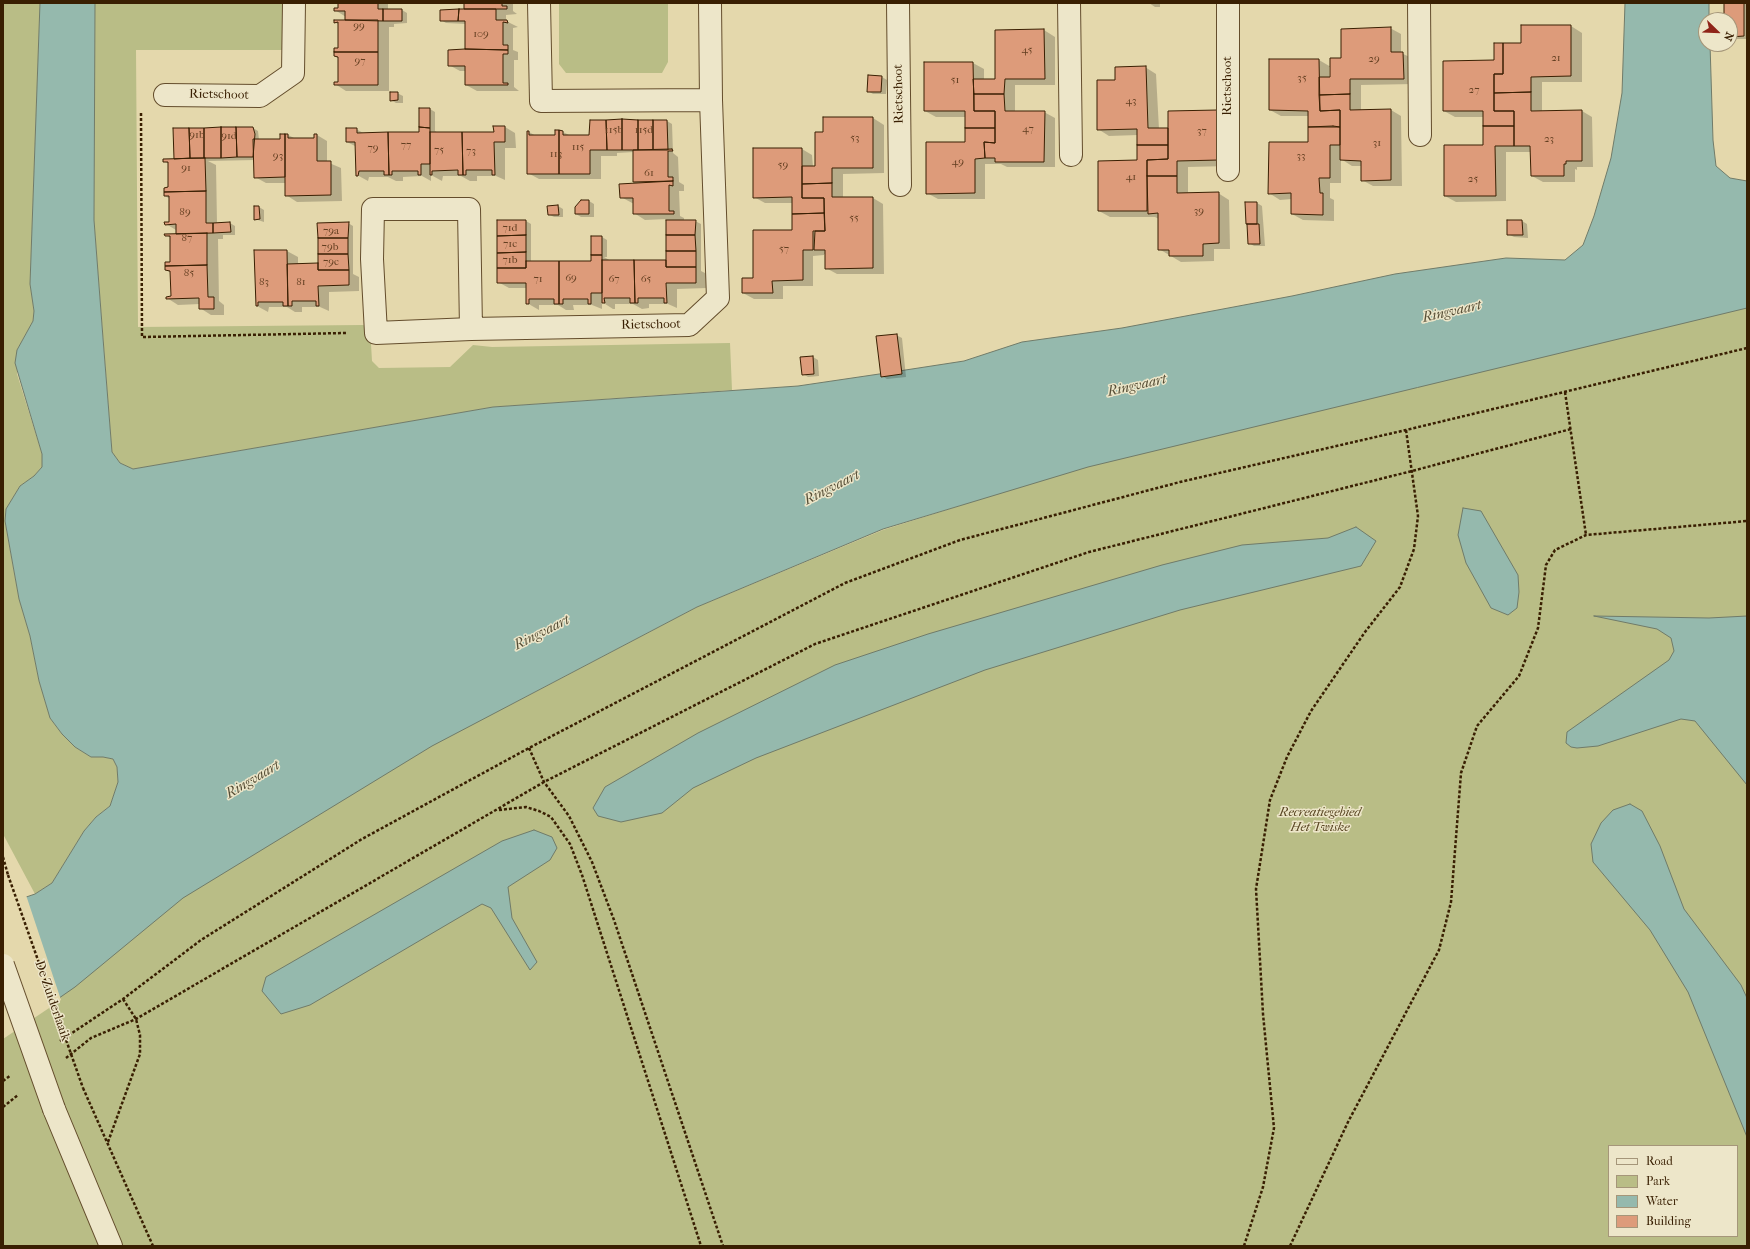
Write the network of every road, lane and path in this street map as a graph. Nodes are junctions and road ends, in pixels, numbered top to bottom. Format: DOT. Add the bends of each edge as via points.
graph roads {
  1 [pos="294,3"];
  2 [pos="539,3"];
  3 [pos="710,3"];
  4 [pos="898,3"];
  5 [pos="1069,3"];
  6 [pos="1228,3"];
  7 [pos="1419,3"];
  8 [pos="165,95"];
  9 [pos="711,100"];
  10 [pos="1420,135"];
  11 [pos="1071,155"];
  12 [pos="1228,170"];
  13 [pos="900,185"];
  14 [pos="471,329"];
  15 [pos="376,333"];
  16 [pos="1747,348"];
  17 [pos="1565,392"];
  18 [pos="1571,429"];
  19 [pos="1406,430"];
  20 [pos="1412,471"];
  21 [pos="1747,521"];
  22 [pos="1586,535"];
  23 [pos="529,748"];
  24 [pos="544,782"];
  25 [pos="496,810"];
  26 [pos="3,857"];
  27 [pos="3,966"];
  28 [pos="136,1019"];
  29 [pos="108,1142"];
  30 [pos="111,1246"];
  31 [pos="153,1246"];
  32 [pos="701,1246"];
  33 [pos="722,1246"];
  34 [pos="1244,1246"];
  35 [pos="1290,1246"];
  1 -- 8 [label="street, Rietschoot" via="293,72 260,96"];
  2 -- 9 [label="street" via="541,101"];
  3 -- 9 [label="street, Rietschoot"];
  4 -- 13 [label="street, Rietschoot"];
  5 -- 11 [label="street"];
  6 -- 12 [label="street, Rietschoot"];
  7 -- 10 [label="street"];
  8 -- 15 [label="path" via="141,95 142,337"];
  9 -- 14 [label="street, Rietschoot" via="718,298 689,325"];
  14 -- 15 [label="street, Rietschoot"];
  14 -- 15 [label="street" via="469,209 373,209 372,258"];
  16 -- 17 [label="path"];
  17 -- 18 [label="path"];
  17 -- 19 [label="path"];
  18 -- 20 [label="path"];
  18 -- 22 [label="path"];
  19 -- 20 [label="path"];
  19 -- 23 [label="path" via="1180,482 953,543 846,583"];
  20 -- 24 [label="path" via="1089,552 815,644"];
  20 -- 34 [label="path" via="1418,516 1414,549 1400,588 1365,632 1311,711 1287,757 1270,800 1256,889 1263,1014 1274,1128 1263,1187"];
  21 -- 22 [label="path"];
  22 -- 35 [label="path" via="1555,550 1546,565 1538,628 1519,676 1477,726 1460,773 1451,902 1439,950 1348,1122"];
  23 -- 24 [label="path"];
  23 -- 28 [label="path" via="362,839 201,940 123,999"];
  24 -- 25 [label="path"];
  24 -- 33 [label="path" via="569,816 595,870 614,920"];
  25 -- 28 [label="path"];
  25 -- 32 [label="path" via="526,807 539,811 551,817 570,844"];
  26 -- 29 [label="path, De Zuiderlaaik, bridge" via="83,1088"];
  27 -- 30 [label="street, bridge" via="54,1109"];
  28 -- 29 [label="path" via="140,1035 140,1054"];
  29 -- 31 [label="path, De Zuiderlaaik"];
}
